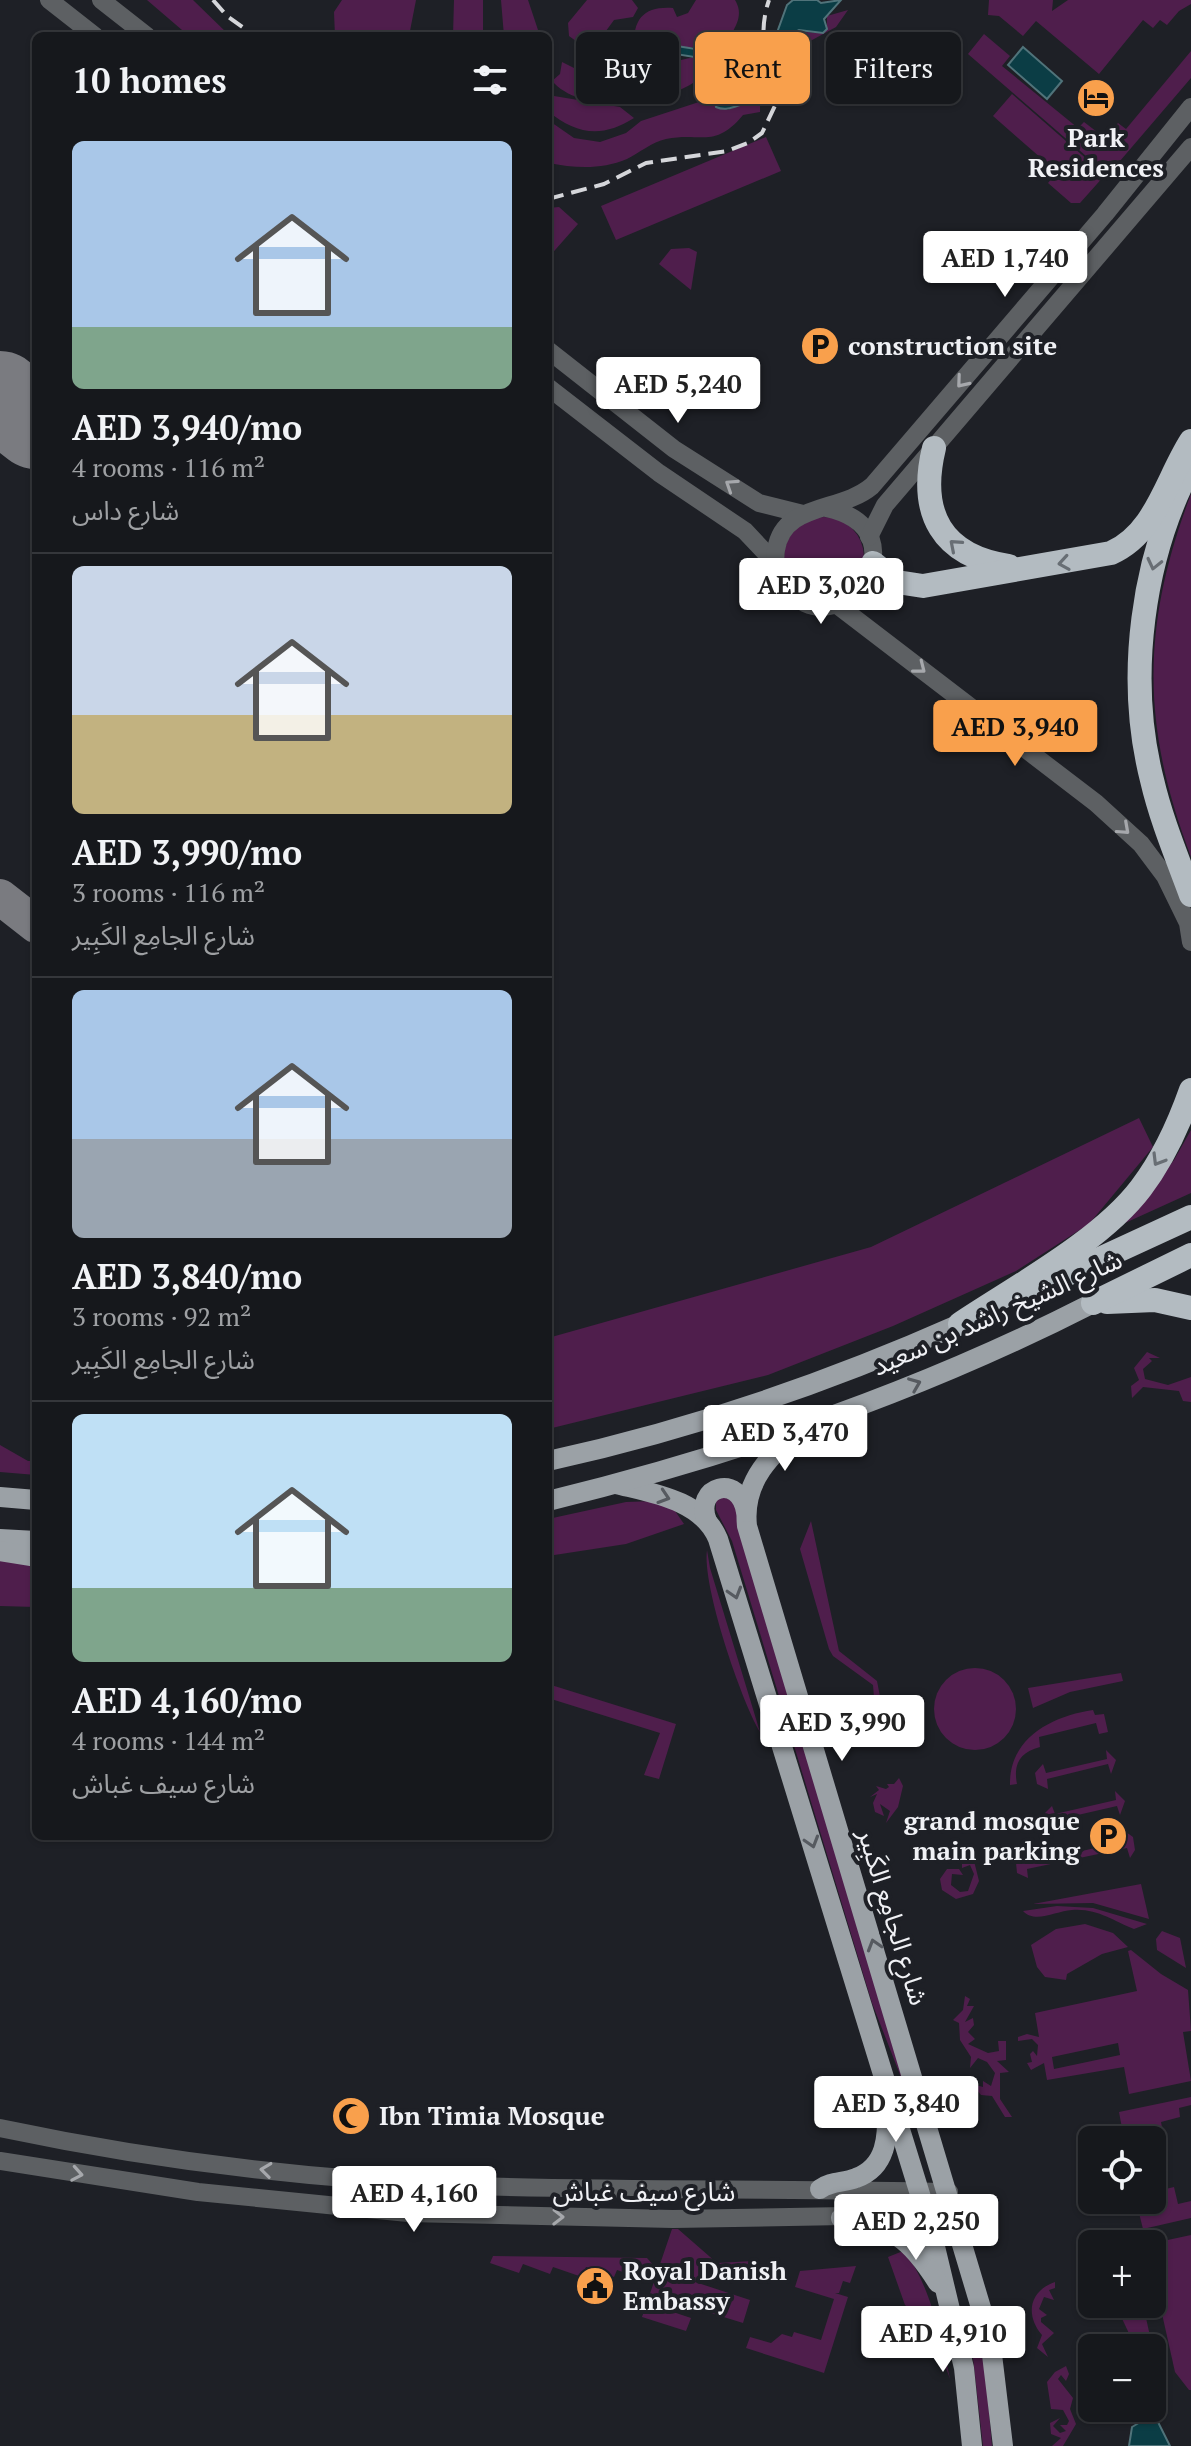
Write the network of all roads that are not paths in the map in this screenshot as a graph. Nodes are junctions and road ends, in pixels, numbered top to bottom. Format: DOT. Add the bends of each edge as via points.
graph roads {
  1 [pos="49,0"];
  2 [pos="101,0"];
  3 [pos="90,32"];
  4 [pos="142,32"];
  5 [pos="1191,107"];
  6 [pos="1191,147"];
  7 [pos="552,353"];
  8 [pos="552,390"];
  9 [pos="1191,441"];
  10 [pos="934,448"];
  11 [pos="1191,465"];
  12 [pos="826,508"];
  13 [pos="803,514"];
  14 [pos="869,537"];
  15 [pos="873,563"];
  16 [pos="776,564"];
  17 [pos="1027,569"];
  18 [pos="836,604"];
  19 [pos="1191,895"];
  20 [pos="1191,942"];
  21 [pos="1191,1090"];
  22 [pos="1191,1217"];
  23 [pos="1188,1250"];
  24 [pos="1093,1303"];
  25 [pos="1191,1308"];
  26 [pos="960,1324"];
  27 [pos="805,1425"];
  28 [pos="671,1430"];
  29 [pos="552,1446"];
  30 [pos="552,1460"];
  31 [pos="616,1484"];
  32 [pos="0,1497"];
  33 [pos="32,1500"];
  34 [pos="552,1500"];
  35 [pos="746,1512"];
  36 [pos="707,1521"];
  37 [pos="0,1539"];
  38 [pos="32,1541"];
  39 [pos="0,1551"];
  40 [pos="32,1556"];
  41 [pos="886,2080"];
  42 [pos="0,2128"];
  43 [pos="0,2161"];
  44 [pos="820,2189"];
  45 [pos="934,2192"];
  46 [pos="942,2215"];
  47 [pos="841,2218"];
  48 [pos="947,2297"];
  49 [pos="972,2446"];
  50 [pos="1003,2446"];
  1 -- 3 [label="street"];
  2 -- 4 [label="street"];
  5 -- 12 [label="street, one-way" via="872,486 850,501"];
  6 -- 10 [label="street"];
  13 -- 7 [label="street, one-way" via="759,503 674,449"];
  8 -- 16 [label="street" via="745,531"];
  9 -- 17 [label="highway, one-way" via="1148,524 1128,544 1101,557"];
  10 -- 14 [label="street" via="885,505"];
  17 -- 10 [label="highway, one-way" via="979,561 946,537 930,498"];
  11 -- 19 [label="highway, one-way" via="1165,523 1152,573 1141,701 1151,778"];
  12 -- 13 [label="street"];
  12 -- 14 [label="street" via="856,520"];
  13 -- 16 [label="street" via="784,528"];
  14 -- 15 [label="street"];
  15 -- 17 [label="highway" via="888,578 914,586"];
  15 -- 18 [label="street" via="859,592"];
  16 -- 18 [label="street" via="799,599"];
  18 -- 20 [label="street, one-way" via="1096,803 1141,844 1165,876 1188,923"];
  21 -- 26 [label="highway, one-way" via="1178,1128 1140,1189 1100,1229"];
  22 -- 26 [label="highway, شارع الشيخ راشد بن سعيد"];
  23 -- 24 [label="highway, شارع الشيخ راشد بن سعيد"];
  24 -- 25 [label="highway" via="1155,1300"];
  27 -- 24 [label="main road, شارع الشيخ راشد بن سعيد, one-way" via="978,1358"];
  26 -- 28 [label="main road, شارع الشيخ راشد بن سعيد" via="787,1393"];
  27 -- 31 [label="main road, شارع الشيخ راشد بن سعيد"];
  27 -- 35 [label="main road, شارع الجامِع الكَبِير" via="764,1464"];
  28 -- 29 [label="main road"];
  28 -- 30 [label="main road, شارع الشيخ راشد بن سعيد"];
  31 -- 34 [label="main road, شارع الشيخ راشد بن سعيد"];
  31 -- 36 [label="main road, one-way" via="675,1501"];
  32 -- 33 [label="main road"];
  35 -- 36 [label="main road" via="740,1494 719,1489 704,1504"];
  45 -- 35 [label="main road, شارع الجامِع الكَبِير, one-way"];
  36 -- 41 [label="main road, شارع الجامِع الكَبِير, one-way" via="718,1539"];
  37 -- 38 [label="main road"];
  39 -- 40 [label="main road"];
  41 -- 44 [label="main road" via="883,2153 863,2175"];
  41 -- 45 [label="main road, شارع الجامِع الكَبِير"];
  44 -- 42 [label="street, شارع سيف غباش, one-way" via="519,2187 337,2177 222,2165"];
  43 -- 47 [label="street, شارع سيف غباش, one-way" via="213,2194 408,2213"];
  44 -- 45 [label="street, شارع سيف غباش"];
  45 -- 46 [label="main road"];
  45 -- 46 [label="main road, شارع الجامِع الكَبِير"];
  46 -- 47 [label="street, شارع سيف غباش"];
  46 -- 48 [label="main road, شارع الجامِع الكَبِير"];
  46 -- 50 [label="main road, شارع الجامِع الكَبِير" via="994,2357"];
  47 -- 48 [label="main road" via="882,2226 902,2237"];
  48 -- 49 [label="main road, شارع الجامِع الكَبِير" via="964,2368"];
}
